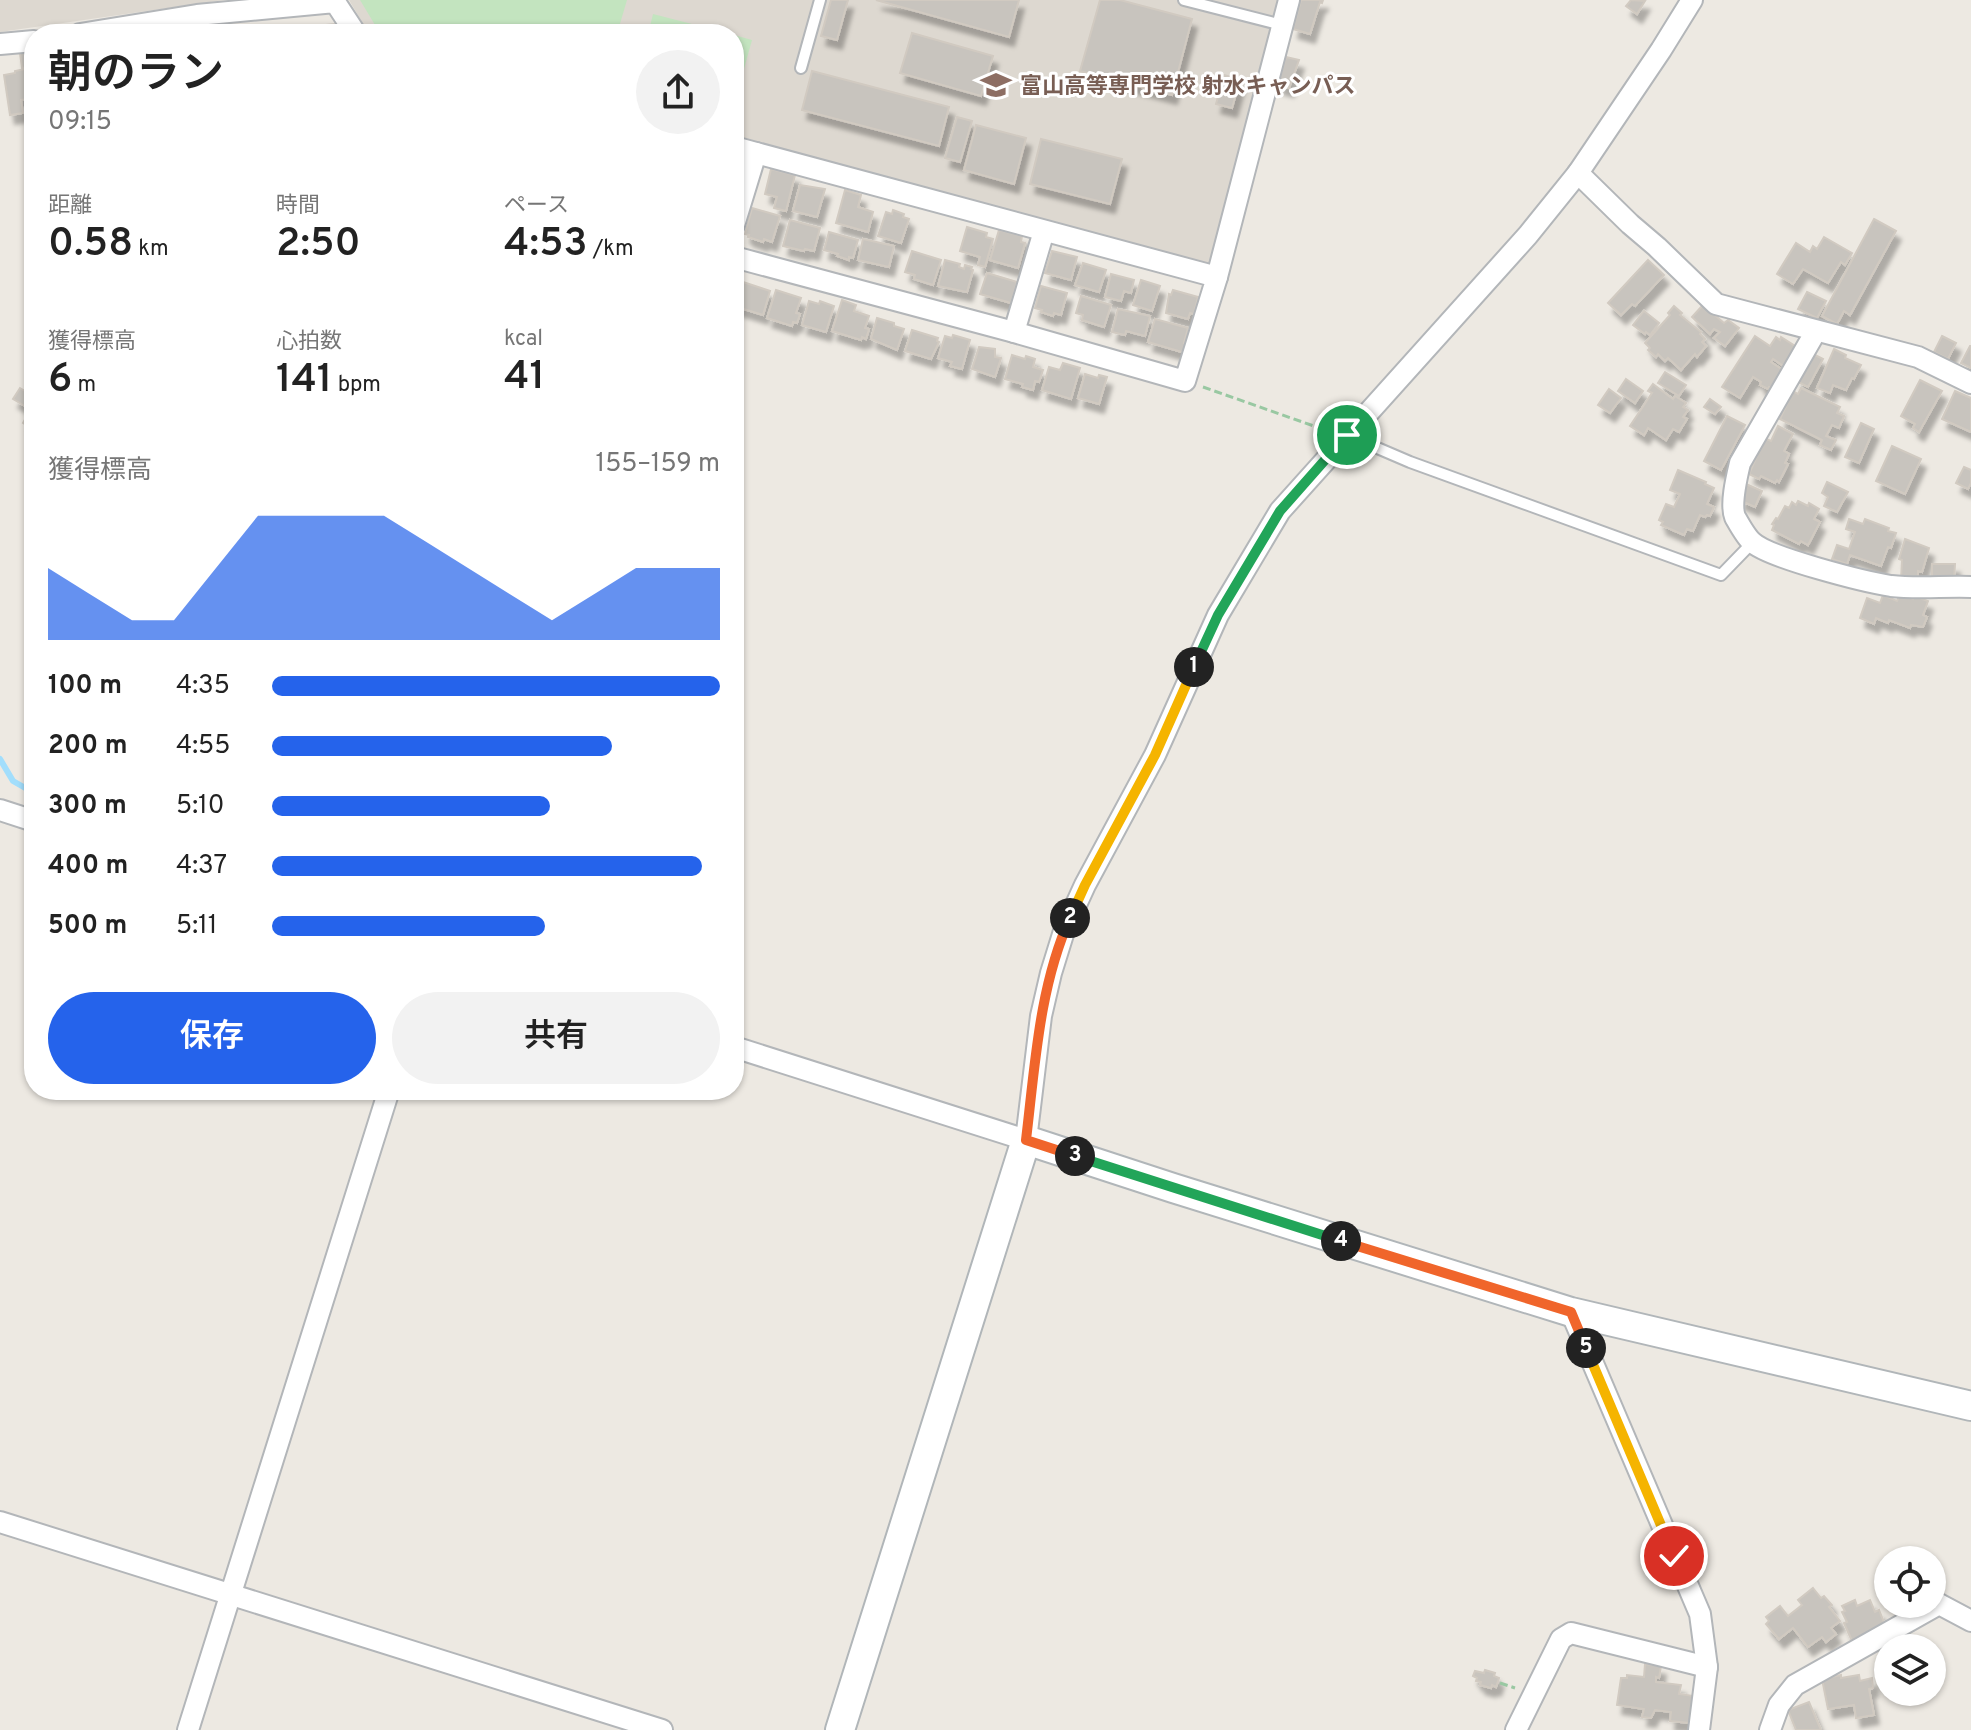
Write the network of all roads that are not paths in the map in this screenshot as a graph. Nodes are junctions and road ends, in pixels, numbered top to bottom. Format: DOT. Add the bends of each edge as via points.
graph roads {
  1 [pos="820,0"];
  2 [pos="1184,0"];
  3 [pos="1289,0"];
  4 [pos="1692,0"];
  5 [pos="315,2"];
  6 [pos="198,24"];
  7 [pos="349,24"];
  8 [pos="1282,25"];
  9 [pos="24,42"];
  10 [pos="0,44"];
  11 [pos="801,68"];
  12 [pos="744,150"];
  13 [pos="756,153"];
  14 [pos="1578,173"];
  15 [pos="744,192"];
  16 [pos="1044,231"];
  17 [pos="744,260"];
  18 [pos="1217,277"];
  19 [pos="1816,331"];
  20 [pos="1014,332"];
  21 [pos="1971,383"];
  22 [pos="1347,435"];
  23 [pos="1752,543"];
  24 [pos="1971,587"];
  25 [pos="0,810"];
  26 [pos="24,818"];
  27 [pos="744,1050"];
  28 [pos="386,1100"];
  29 [pos="1027,1131"];
  30 [pos="1571,1312"];
  31 [pos="1971,1406"];
  32 [pos="0,1522"];
  33 [pos="232,1595"];
  34 [pos="1971,1621"];
  35 [pos="1707,1667"];
  36 [pos="188,1730"];
  37 [pos="662,1730"];
  38 [pos="840,1730"];
  39 [pos="1516,1730"];
  40 [pos="1699,1730"];
  41 [pos="1770,1730"];
  1 -- 11 [label="lane"];
  2 -- 8 [label="lane"];
  3 -- 8 [label="street"];
  4 -- 14 [label="street"];
  5 -- 6 [label="street"];
  5 -- 7 [label="street" via="335,2"];
  8 -- 18 [label="street"];
  9 -- 10 [label="street"];
  12 -- 13 [label="street"];
  13 -- 15 [label="street"];
  13 -- 16 [label="street"];
  14 -- 19 [label="street" via="1716,304"];
  14 -- 22 [label="street"];
  16 -- 18 [label="street"];
  16 -- 20 [label="street"];
  17 -- 20 [label="street"];
  18 -- 20 [label="street" via="1185,381"];
  19 -- 21 [label="street" via="1918,357"];
  19 -- 23 [label="street" via="1740,463 1733,514"];
  22 -- 23 [label="lane" via="1721,575"];
  22 -- 29 [label="street" via="1280,511 1218,615 1155,755 1085,885 1051,973"];
  23 -- 24 [label="street" via="1773,554 1893,586"];
  25 -- 26 [label="street"];
  27 -- 29 [label="street"];
  28 -- 33 [label="street"];
  29 -- 30 [label="street" via="1173,1188"];
  29 -- 38 [label="street"];
  30 -- 31 [label="street"];
  30 -- 35 [label="street" via="1700,1614"];
  32 -- 33 [label="street"];
  33 -- 36 [label="street"];
  33 -- 37 [label="street"];
  34 -- 41 [label="street" via="1939,1604 1795,1685 1779,1705"];
  35 -- 39 [label="street" via="1571,1633 1561,1639"];
  35 -- 40 [label="street"];
}
